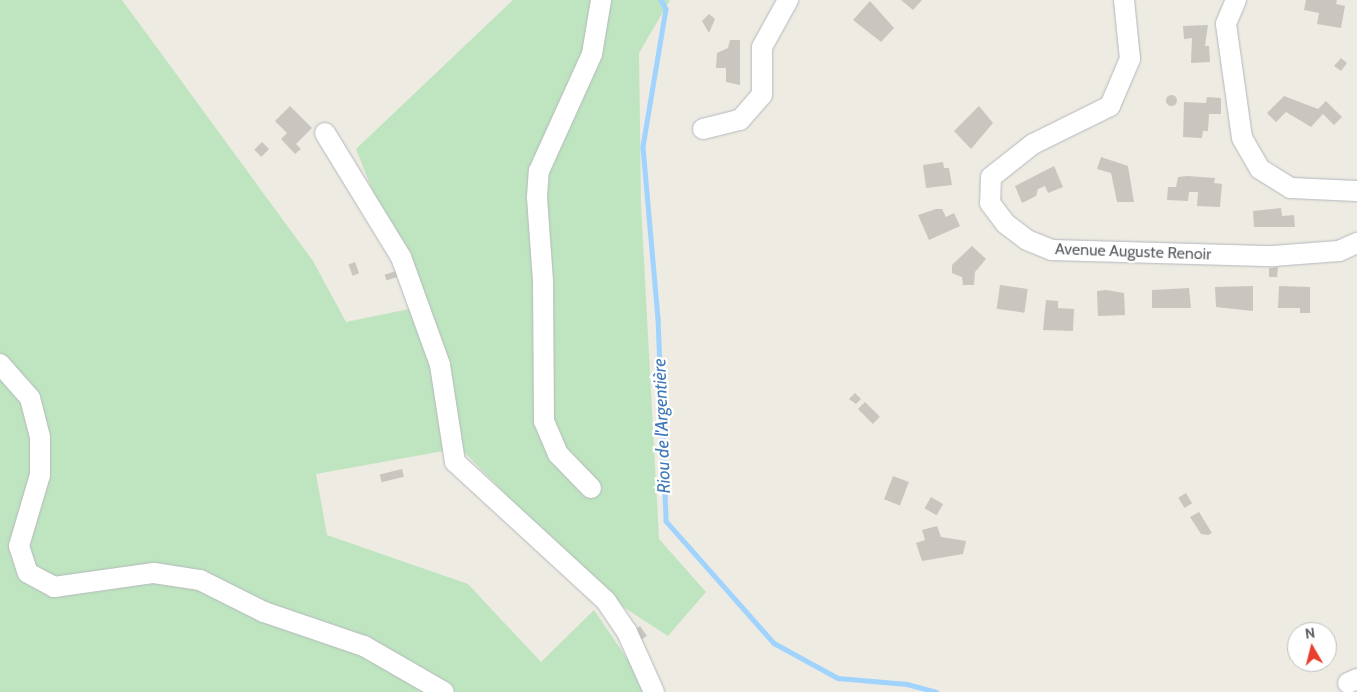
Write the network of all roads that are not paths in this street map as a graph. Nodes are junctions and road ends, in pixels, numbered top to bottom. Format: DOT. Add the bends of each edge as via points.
graph roads {
  1 [pos="601,0"];
  2 [pos="788,0"];
  3 [pos="1124,0"];
  4 [pos="1236,0"];
  5 [pos="703,129"];
  6 [pos="325,133"];
  7 [pos="1357,191"];
  8 [pos="1357,243"];
  9 [pos="0,364"];
  10 [pos="591,488"];
  11 [pos="444,692"];
  12 [pos="654,692"];
  1 -- 10 [label="street" via="592,54 539,171 537,198 543,281 544,421 558,454"];
  2 -- 5 [label="street" via="762,47 762,95 740,120"];
  3 -- 8 [label="street, Avenue Auguste Renoir" via="1130,59 1110,106 1032,144 991,177 990,203 1006,224 1026,240 1052,250 1274,256 1339,251"];
  4 -- 7 [label="street" via="1226,24 1242,138 1260,169 1291,188 1325,193"];
  6 -- 12 [label="street" via="401,258 440,365 455,462 606,601 627,632"];
  9 -- 11 [label="street" via="30,398 40,438 40,475 19,546 28,573 54,587 154,573 200,580 264,612 364,646"];
}
